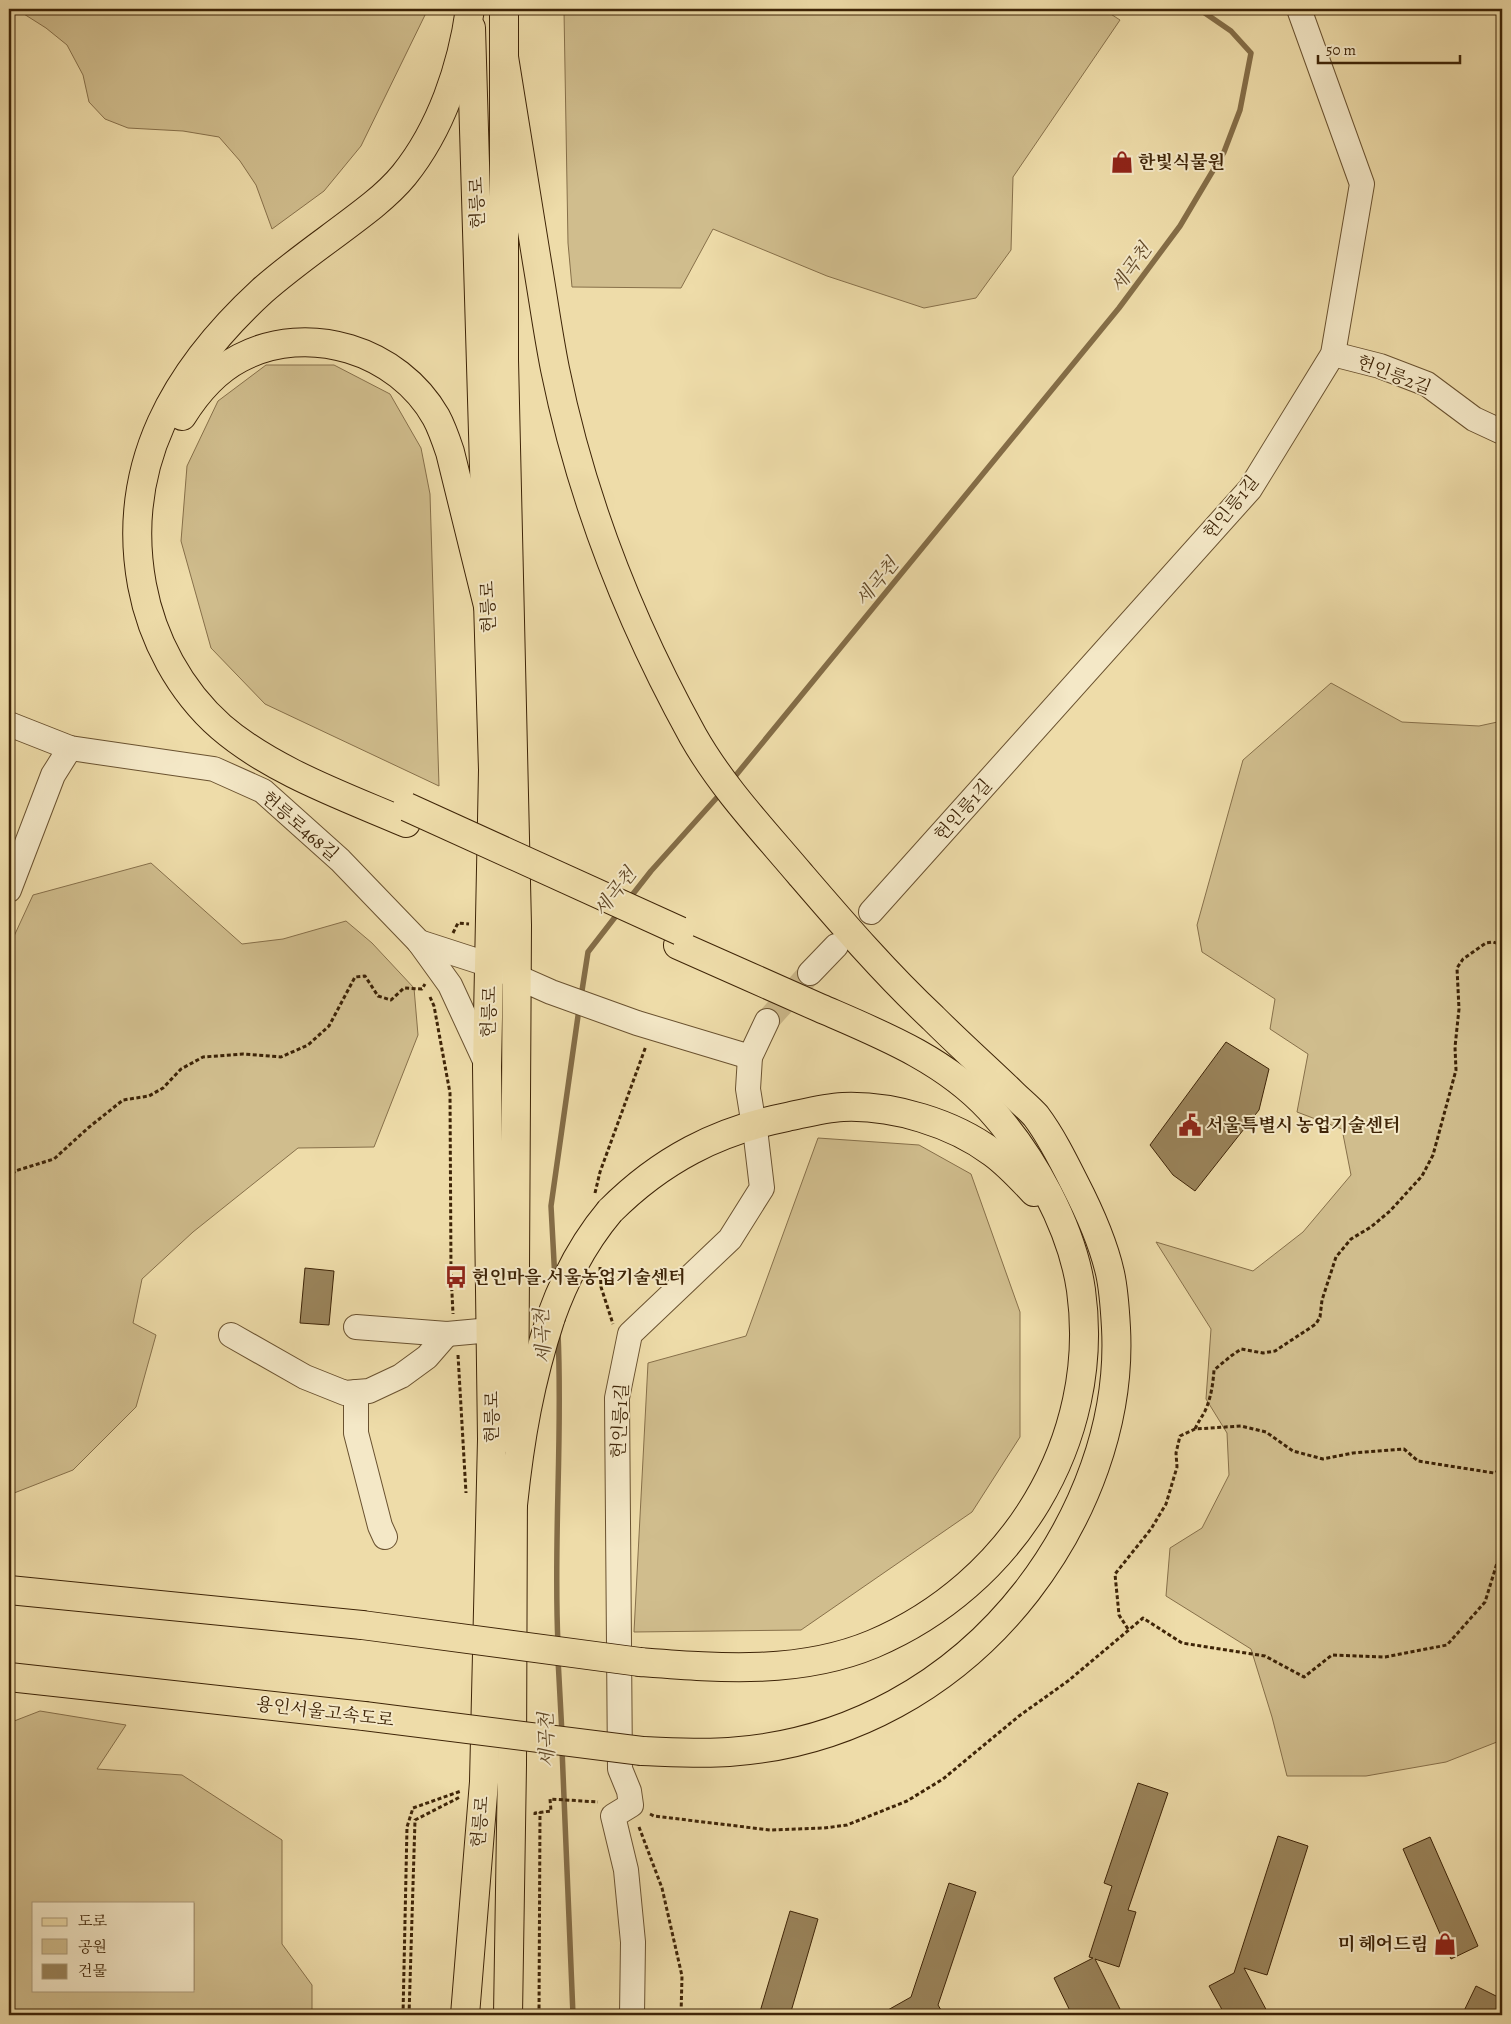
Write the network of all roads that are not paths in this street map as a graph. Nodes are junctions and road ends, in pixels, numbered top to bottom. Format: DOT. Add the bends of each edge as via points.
graph roads {
  1 [pos="470,9"];
  2 [pos="504,9"];
  3 [pos="1299,9"];
  4 [pos="504,57"];
  5 [pos="1333,354"];
  6 [pos="1502,432"];
  7 [pos="488,606"];
  8 [pos="9,724"];
  9 [pos="70,748"];
  10 [pos="407,815"];
  11 [pos="9,890"];
  12 [pos="871,912"];
  13 [pos="679,938"];
  14 [pos="836,946"];
  15 [pos="439,956"];
  16 [pos="490,964"];
  17 [pos="810,972"];
  18 [pos="516,976"];
  19 [pos="767,1021"];
  20 [pos="750,1057"];
  21 [pos="487,1067"];
  22 [pos="1085,1203"];
  23 [pos="1066,1233"];
  24 [pos="356,1327"];
  25 [pos="491,1330"];
  26 [pos="451,1334"];
  27 [pos="230,1335"];
  28 [pos="356,1392"];
  29 [pos="513,1505"];
  30 [pos="385,1538"];
  31 [pos="9,1590"];
  32 [pos="9,1677"];
  33 [pos="465,2015"];
  34 [pos="508,2015"];
  35 [pos="632,2015"];
  1 -- 7 [label="main road, 헌릉로"];
  1 -- 10 [label="main road" via="448,94 430,134 412,163 390,190 263,290 215,339 190,372 165,415 147,458 139,498 138,556 148,611 175,672 199,705 222,728 265,757 316,784"];
  2 -- 4 [label="main road, 헌릉로"];
  3 -- 5 [label="street, 헌인릉1길" via="1362,184"];
  4 -- 18 [label="main road, 헌릉로" via="504,360"];
  4 -- 22 [label="main road" via="556,372 576,454 621,585 650,651 695,739 730,792 856,940 1036,1117"];
  5 -- 6 [label="street, 헌인릉2길" via="1380,366 1427,384 1474,419"];
  5 -- 12 [label="street, 헌인릉1길" via="1250,489"];
  7 -- 10 [label="main road" via="450,452 441,428 420,396 386,365 340,345 297,342 266,348 239,358 218,372 182,415 158,480 153,534 156,580 178,648 211,692 262,734"];
  7 -- 16 [label="main road, 헌릉로" via="492,770"];
  8 -- 9 [label="street, 헌릉로468길"];
  9 -- 11 [label="street" via="53,775"];
  9 -- 15 [label="street, 헌릉로468길" via="214,768 263,791 340,860 419,942"];
  10 -- 13 [label="main road"];
  13 -- 22 [label="main road" via="897,1029 944,1054 990,1088 1029,1126"];
  13 -- 23 [label="main road" via="894,1040 960,1082 988,1107 1018,1144 1043,1184"];
  14 -- 17 [label="street"];
  15 -- 16 [label="street"];
  15 -- 21 [label="street, 헌릉로468길"];
  16 -- 18 [label="street"];
  16 -- 21 [label="main road, 헌릉로"];
  18 -- 20 [label="street, 헌릉로" via="637,1023"];
  18 -- 29 [label="main road, 헌릉로"];
  19 -- 20 [label="street, 헌인릉1길"];
  20 -- 35 [label="street, 헌인릉1길" via="748,1089 762,1188 730,1239 630,1334 617,1398 620,1769 631,1805 612,1816 626,1870 633,1942"];
  21 -- 25 [label="main road, 헌릉로"];
  22 -- 32 [label="main road, 용인서울고속도로, bridge" via="1111,1278 1116,1344 1110,1412 1101,1449 1078,1508 1044,1569 981,1643 905,1700 857,1723 796,1742 760,1749 704,1753 642,1751"];
  23 -- 29 [label="main road, bridge" via="1014,1171 982,1145 929,1121 866,1108 819,1110 774,1119 719,1136 644,1180 610,1211 576,1260 550,1317 530,1388"];
  23 -- 31 [label="main road, bridge" via="1084,1317 1080,1382 1061,1456 1029,1515 984,1570 959,1593 907,1628 871,1645 820,1661 768,1668 710,1668 640,1662 362,1625"];
  24 -- 26 [label="street"];
  25 -- 26 [label="street"];
  25 -- 33 [label="main road, 헌릉로" via="492,1439"];
  26 -- 28 [label="street" via="401,1376 369,1392"];
  27 -- 28 [label="street" via="305,1377 345,1392"];
  28 -- 30 [label="street" via="356,1433"];
  29 -- 34 [label="main road, 헌릉로"];
}
